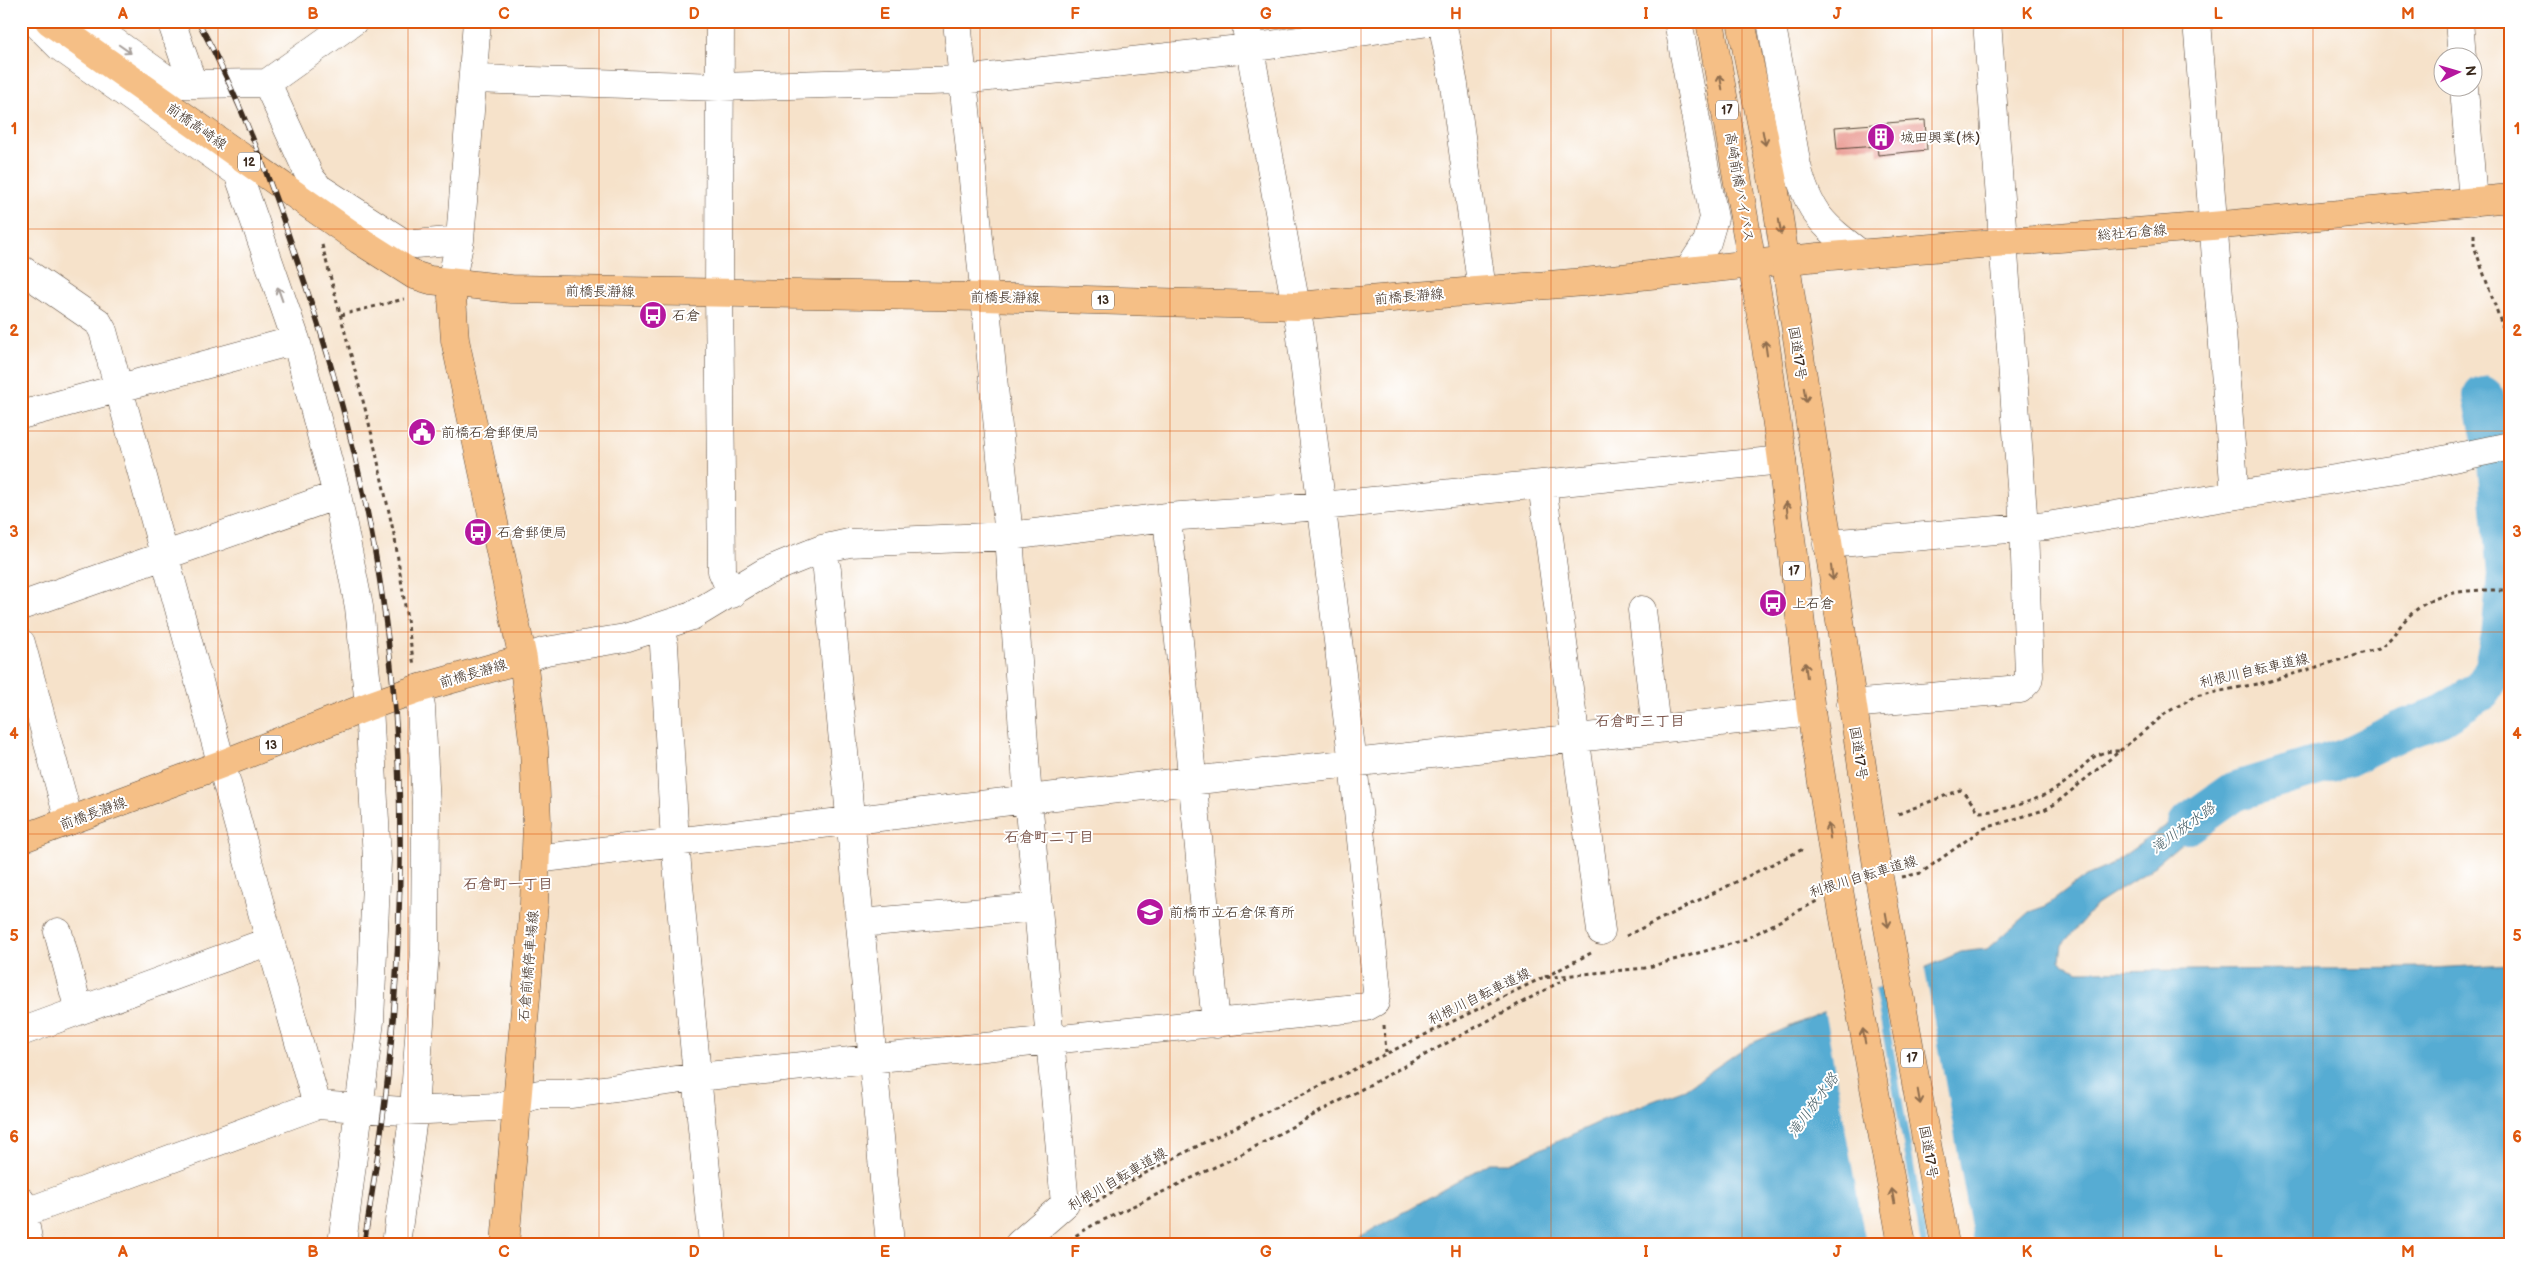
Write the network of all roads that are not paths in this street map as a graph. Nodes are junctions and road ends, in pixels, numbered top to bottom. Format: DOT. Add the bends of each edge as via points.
graph roads {
  1 [pos="34,21"];
  2 [pos="49,21"];
  3 [pos="85,21"];
  4 [pos="171,21"];
  5 [pos="354,21"];
  6 [pos="477,21"];
  7 [pos="720,21"];
  8 [pos="957,21"];
  9 [pos="1245,21"];
  10 [pos="1436,21"];
  11 [pos="1442,21"];
  12 [pos="1678,21"];
  13 [pos="1710,21"];
  14 [pos="1741,21"];
  15 [pos="1772,21"];
  16 [pos="1987,21"];
  17 [pos="2197,21"];
  18 [pos="2459,21"];
  19 [pos="1249,48"];
  20 [pos="2461,48"];
  21 [pos="473,79"];
  22 [pos="962,80"];
  23 [pos="267,83"];
  24 [pos="192,84"];
  25 [pos="720,87"];
  26 [pos="2465,98"];
  27 [pos="2510,198"];
  28 [pos="2473,202"];
  29 [pos="2212,226"];
  30 [pos="460,240"];
  31 [pos="2003,243"];
  32 [pos="1861,254"];
  33 [pos="1785,261"];
  34 [pos="1754,263"];
  35 [pos="21,269"];
  36 [pos="1688,271"];
  37 [pos="451,283"];
  38 [pos="1482,290"];
  39 [pos="719,293"];
  40 [pos="983,296"];
  41 [pos="1296,306"];
  42 [pos="296,340"];
  43 [pos="120,389"];
  44 [pos="21,415"];
  45 [pos="2510,446"];
  46 [pos="1782,460"];
  47 [pos="1542,484"];
  48 [pos="2235,494"];
  49 [pos="337,495"];
  50 [pos="1322,506"];
  51 [pos="1167,517"];
  52 [pos="2024,527"];
  53 [pos="1009,536"];
  54 [pos="1827,544"];
  55 [pos="822,549"];
  56 [pos="165,556"];
  57 [pos="732,594"];
  58 [pos="21,606"];
  59 [pos="1642,610"];
  60 [pos="660,626"];
  61 [pos="21,642"];
  62 [pos="523,659"];
  63 [pos="417,689"];
  64 [pos="1851,704"];
  65 [pos="369,706"];
  66 [pos="1811,712"];
  67 [pos="1656,728"];
  68 [pos="1576,738"];
  69 [pos="222,764"];
  70 [pos="1353,764"];
  71 [pos="1191,782"];
  72 [pos="1028,799"];
  73 [pos="70,821"];
  74 [pos="850,822"];
  75 [pos="21,839"];
  76 [pos="675,843"];
  77 [pos="536,860"];
  78 [pos="1038,908"];
  79 [pos="861,923"];
  80 [pos="58,932"];
  81 [pos="1607,939"];
  82 [pos="270,941"];
  83 [pos="79,1011"];
  84 [pos="1216,1024"];
  85 [pos="21,1032"];
  86 [pos="1050,1040"];
  87 [pos="873,1059"];
  88 [pos="698,1077"];
  89 [pos="517,1100"];
  90 [pos="318,1105"];
  91 [pos="360,1108"];
  92 [pos="414,1110"];
  93 [pos="22,1209"];
  94 [pos="29,1244"];
  95 [pos="342,1244"];
  96 [pos="396,1244"];
  97 [pos="504,1244"];
  98 [pos="713,1244"];
  99 [pos="890,1244"];
  100 [pos="1019,1244"];
  101 [pos="1902,1244"];
  102 [pos="1945,1244"];
  42 -- 1 [label="street, one-way" via="238,173 60,47"];
  2 -- 37 [label="main road, 前橋高崎線 / 12" via="385,257 414,275"];
  3 -- 24 [label="street, one-way" via="165,78 180,84"];
  4 -- 24 [label="street"];
  5 -- 23 [label="street"];
  6 -- 21 [label="street"];
  7 -- 25 [label="street"];
  8 -- 22 [label="street"];
  9 -- 19 [label="street"];
  10 -- 19 [label="street"];
  11 -- 38 [label="street"];
  12 -- 36 [label="street" via="1714,218 1706,242"];
  34 -- 13 [label="main road, 高崎前橋バイパス / 17, one-way"];
  14 -- 33 [label="main road, 17, one-way" via="1775,192"];
  15 -- 32 [label="street" via="1803,188 1817,217"];
  16 -- 31 [label="street"];
  17 -- 29 [label="street"];
  18 -- 20 [label="street"];
  19 -- 22 [label="street"];
  19 -- 41 [label="street"];
  21 -- 25 [label="street"];
  21 -- 30 [label="street"];
  22 -- 25 [label="street"];
  22 -- 40 [label="street"];
  23 -- 24 [label="street"];
  23 -- 30 [label="street" via="310,177 319,188 402,242"];
  25 -- 39 [label="street"];
  26 -- 28 [label="street"];
  27 -- 28 [label="main road, 総社石倉線"];
  28 -- 29 [label="main road, 総社石倉線"];
  29 -- 31 [label="main road, 総社石倉線"];
  29 -- 48 [label="street"];
  30 -- 37 [label="street"];
  31 -- 32 [label="main road, 総社石倉線"];
  31 -- 52 [label="street"];
  32 -- 33 [label="main road, 総社石倉線"];
  33 -- 34 [label="main road, 総社石倉線"];
  33 -- 54 [label="main road, 国道17号 / 17, one-way"];
  34 -- 36 [label="main road, 前橋長瀞線 / 13"];
  46 -- 34 [label="main road, 17, one-way"];
  35 -- 43 [label="street" via="98,322"];
  36 -- 38 [label="main road, 前橋長瀞線 / 13"];
  37 -- 39 [label="main road, 前橋長瀞線 / 13" via="511,289"];
  37 -- 62 [label="main road, 前橋長瀞線" via="452,315 463,385"];
  38 -- 41 [label="main road, 前橋長瀞線 / 13"];
  39 -- 40 [label="main road, 前橋長瀞線 / 13"];
  39 -- 57 [label="street" via="722,571"];
  40 -- 41 [label="main road, 前橋長瀞線 / 13"];
  40 -- 53 [label="street"];
  41 -- 50 [label="street"];
  42 -- 43 [label="street"];
  42 -- 49 [label="street"];
  43 -- 44 [label="street"];
  43 -- 56 [label="street"];
  45 -- 48 [label="street" via="2460,458"];
  46 -- 47 [label="street"];
  66 -- 46 [label="main road, 17, one-way"];
  47 -- 50 [label="street"];
  47 -- 68 [label="street"];
  48 -- 52 [label="street" via="2047,526"];
  49 -- 56 [label="street"];
  49 -- 65 [label="street" via="359,607"];
  50 -- 51 [label="street"];
  50 -- 70 [label="street"];
  51 -- 53 [label="street"];
  51 -- 71 [label="street"];
  52 -- 54 [label="street"];
  52 -- 64 [label="street" via="2029,676 2025,685 2020,689"];
  53 -- 55 [label="street" via="849,543"];
  53 -- 72 [label="street"];
  54 -- 64 [label="main road, 国道17号 / 17, one-way"];
  55 -- 57 [label="street" via="765,572"];
  55 -- 74 [label="street" via="827,570"];
  56 -- 58 [label="street"];
  56 -- 69 [label="street"];
  57 -- 60 [label="street" via="692,616"];
  59 -- 67 [label="street"];
  60 -- 62 [label="street" via="626,638 546,650"];
  60 -- 76 [label="street" via="664,645"];
  61 -- 73 [label="street"];
  62 -- 63 [label="main road, 前橋長瀞線 / 13"];
  62 -- 77 [label="main road, 石倉前橋停車場線" via="534,748"];
  63 -- 65 [label="main road, 前橋長瀞線 / 13"];
  63 -- 92 [label="street" via="421,707 427,877"];
  64 -- 102 [label="main road, 国道17号 / 17, one-way, bridge" via="1885,876"];
  65 -- 69 [label="main road, 前橋長瀞線 / 13"];
  65 -- 91 [label="street" via="377,870 370,1021"];
  66 -- 67 [label="street"];
  101 -- 66 [label="main road, 17, one-way, bridge" via="1828,889"];
  67 -- 68 [label="street"];
  68 -- 70 [label="street"];
  68 -- 81 [label="street"];
  69 -- 73 [label="main road, 前橋長瀞線 / 13"];
  69 -- 82 [label="street"];
  70 -- 71 [label="street"];
  70 -- 84 [label="street" via="1375,1002 1366,1007"];
  71 -- 72 [label="street"];
  71 -- 84 [label="street"];
  72 -- 74 [label="street"];
  72 -- 78 [label="street"];
  73 -- 75 [label="main road, 前橋長瀞線 / 13"];
  74 -- 76 [label="street"];
  74 -- 79 [label="street"];
  76 -- 77 [label="street"];
  76 -- 88 [label="street"];
  77 -- 89 [label="main road, 石倉前橋停車場線"];
  78 -- 79 [label="street"];
  78 -- 86 [label="street"];
  79 -- 87 [label="street"];
  80 -- 83 [label="street"];
  82 -- 83 [label="street"];
  82 -- 90 [label="street"];
  83 -- 85 [label="street"];
  84 -- 86 [label="street"];
  86 -- 87 [label="street"];
  86 -- 100 [label="street" via="1066,1204"];
  87 -- 88 [label="street"];
  87 -- 99 [label="street"];
  88 -- 89 [label="street" via="572,1094 539,1094"];
  88 -- 98 [label="street"];
  89 -- 92 [label="street" via="498,1107"];
  89 -- 97 [label="main road, 石倉前橋停車場線"];
  90 -- 91 [label="street"];
  90 -- 93 [label="street"];
  91 -- 92 [label="street"];
  91 -- 95 [label="street"];
  92 -- 96 [label="street"];
  93 -- 94 [label="street"];
}
